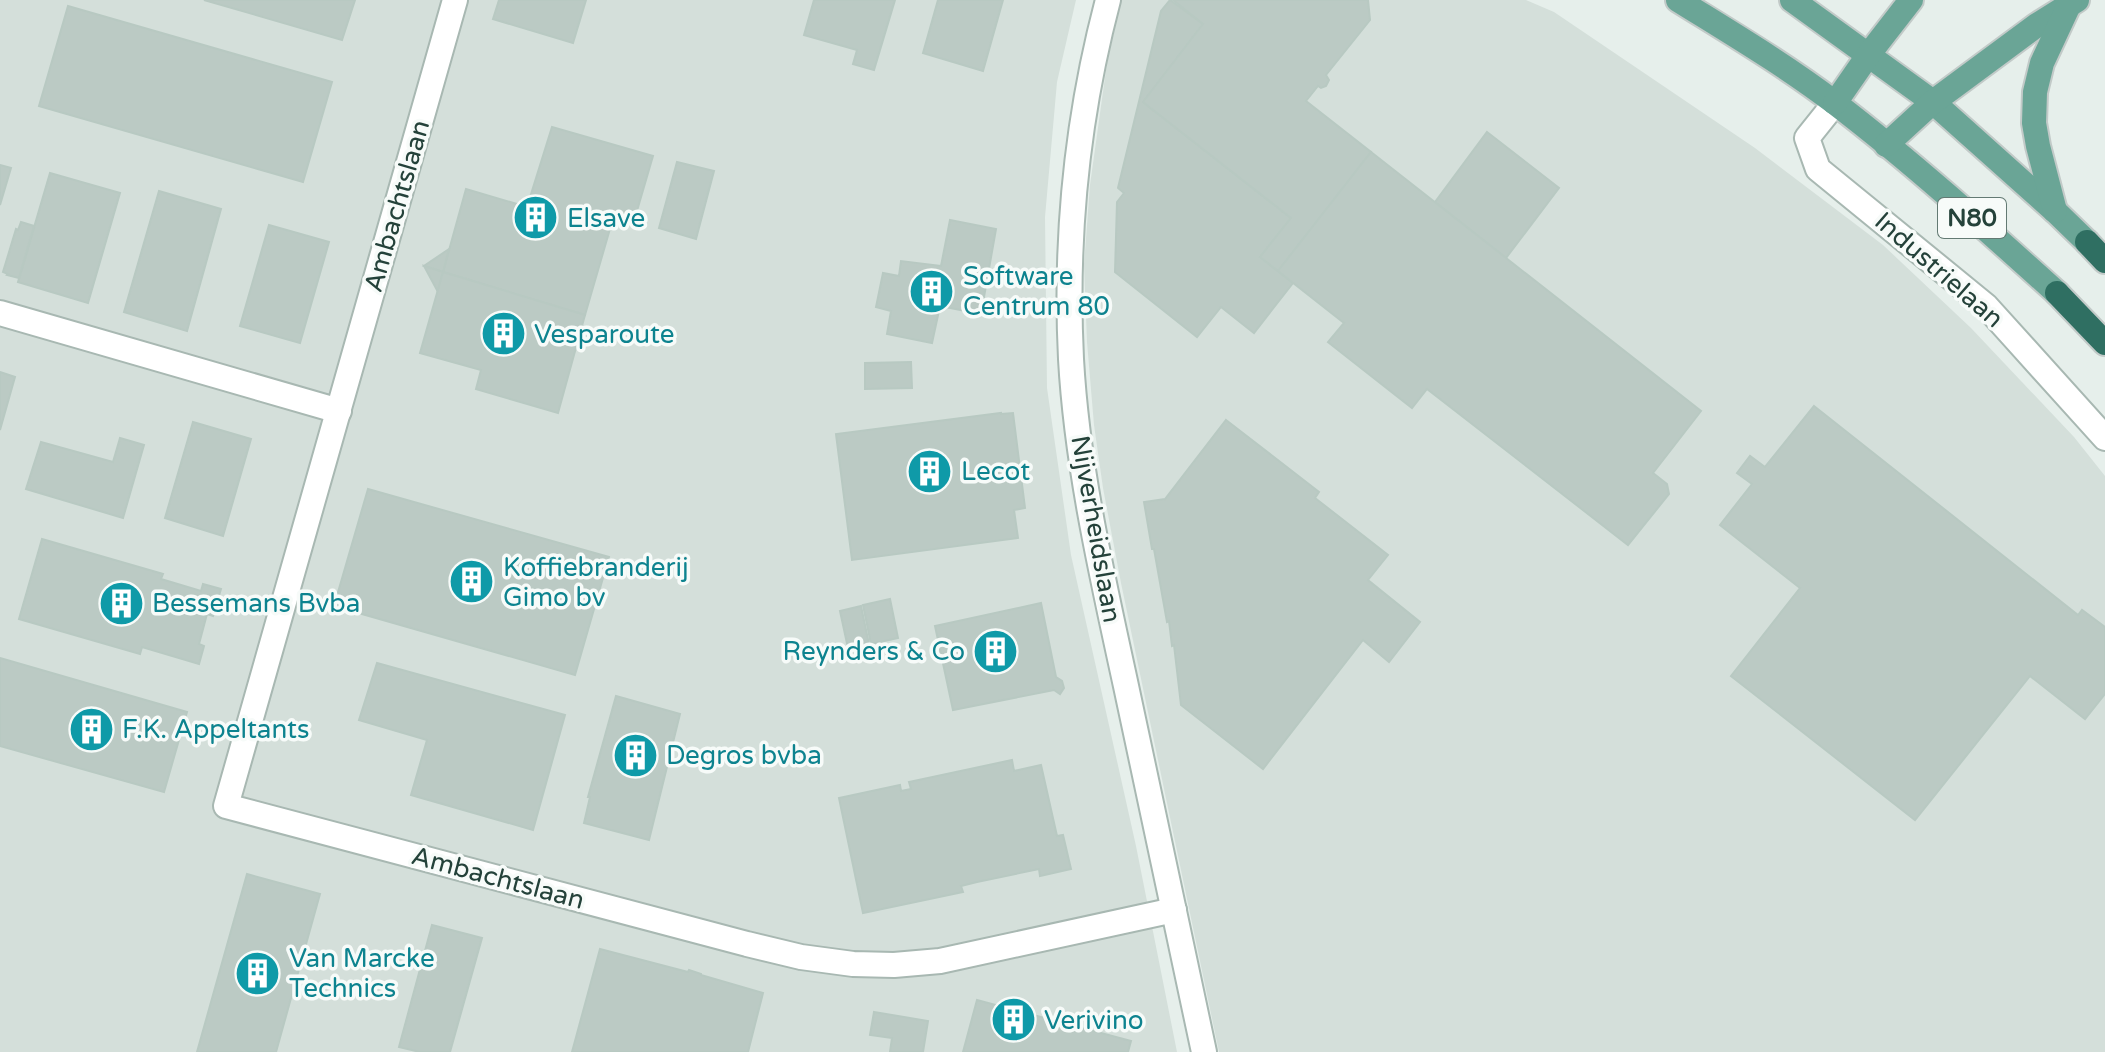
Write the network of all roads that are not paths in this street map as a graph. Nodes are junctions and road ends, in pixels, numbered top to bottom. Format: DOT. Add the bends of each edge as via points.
graph roads {
  1 [pos="455,0"];
  2 [pos="1108,0"];
  3 [pos="1678,0"];
  4 [pos="1792,0"];
  5 [pos="1911,0"];
  6 [pos="2073,2"];
  7 [pos="1869,54"];
  8 [pos="1933,102"];
  9 [pos="1835,103"];
  10 [pos="1886,145"];
  11 [pos="2055,211"];
  12 [pos="2087,242"];
  13 [pos="2105,261"];
  14 [pos="2057,293"];
  15 [pos="0,313"];
  16 [pos="2105,343"];
  17 [pos="339,411"];
  18 [pos="2105,438"];
  19 [pos="1174,910"];
  20 [pos="1204,1052"];
  1 -- 17 [label="street, Ambachtslaan"];
  2 -- 19 [label="street, Nijverheidslaan" via="1075,173 1071,359 1079,444"];
  3 -- 9 [label="main road, N80"];
  4 -- 7 [label="main road, N80"];
  5 -- 7 [label="main road"];
  6 -- 8 [label="main road"];
  6 -- 11 [label="main road" via="2042,63 2035,92 2034,123"];
  7 -- 8 [label="main road, N80"];
  7 -- 9 [label="main road"];
  8 -- 10 [label="main road"];
  8 -- 11 [label="main road, N80"];
  9 -- 10 [label="main road, N80"];
  9 -- 18 [label="street, Industrielaan" via="1807,138 1818,169 1986,306"];
  10 -- 14 [label="main road, N80"];
  11 -- 12 [label="main road, N80"];
  12 -- 13 [label="highway, N80"];
  14 -- 16 [label="highway, N80"];
  15 -- 17 [label="street"];
  17 -- 19 [label="street, Ambachtslaan" via="226,806 747,944 853,964 940,961"];
  19 -- 20 [label="street, Nijverheidslaan"];
}
